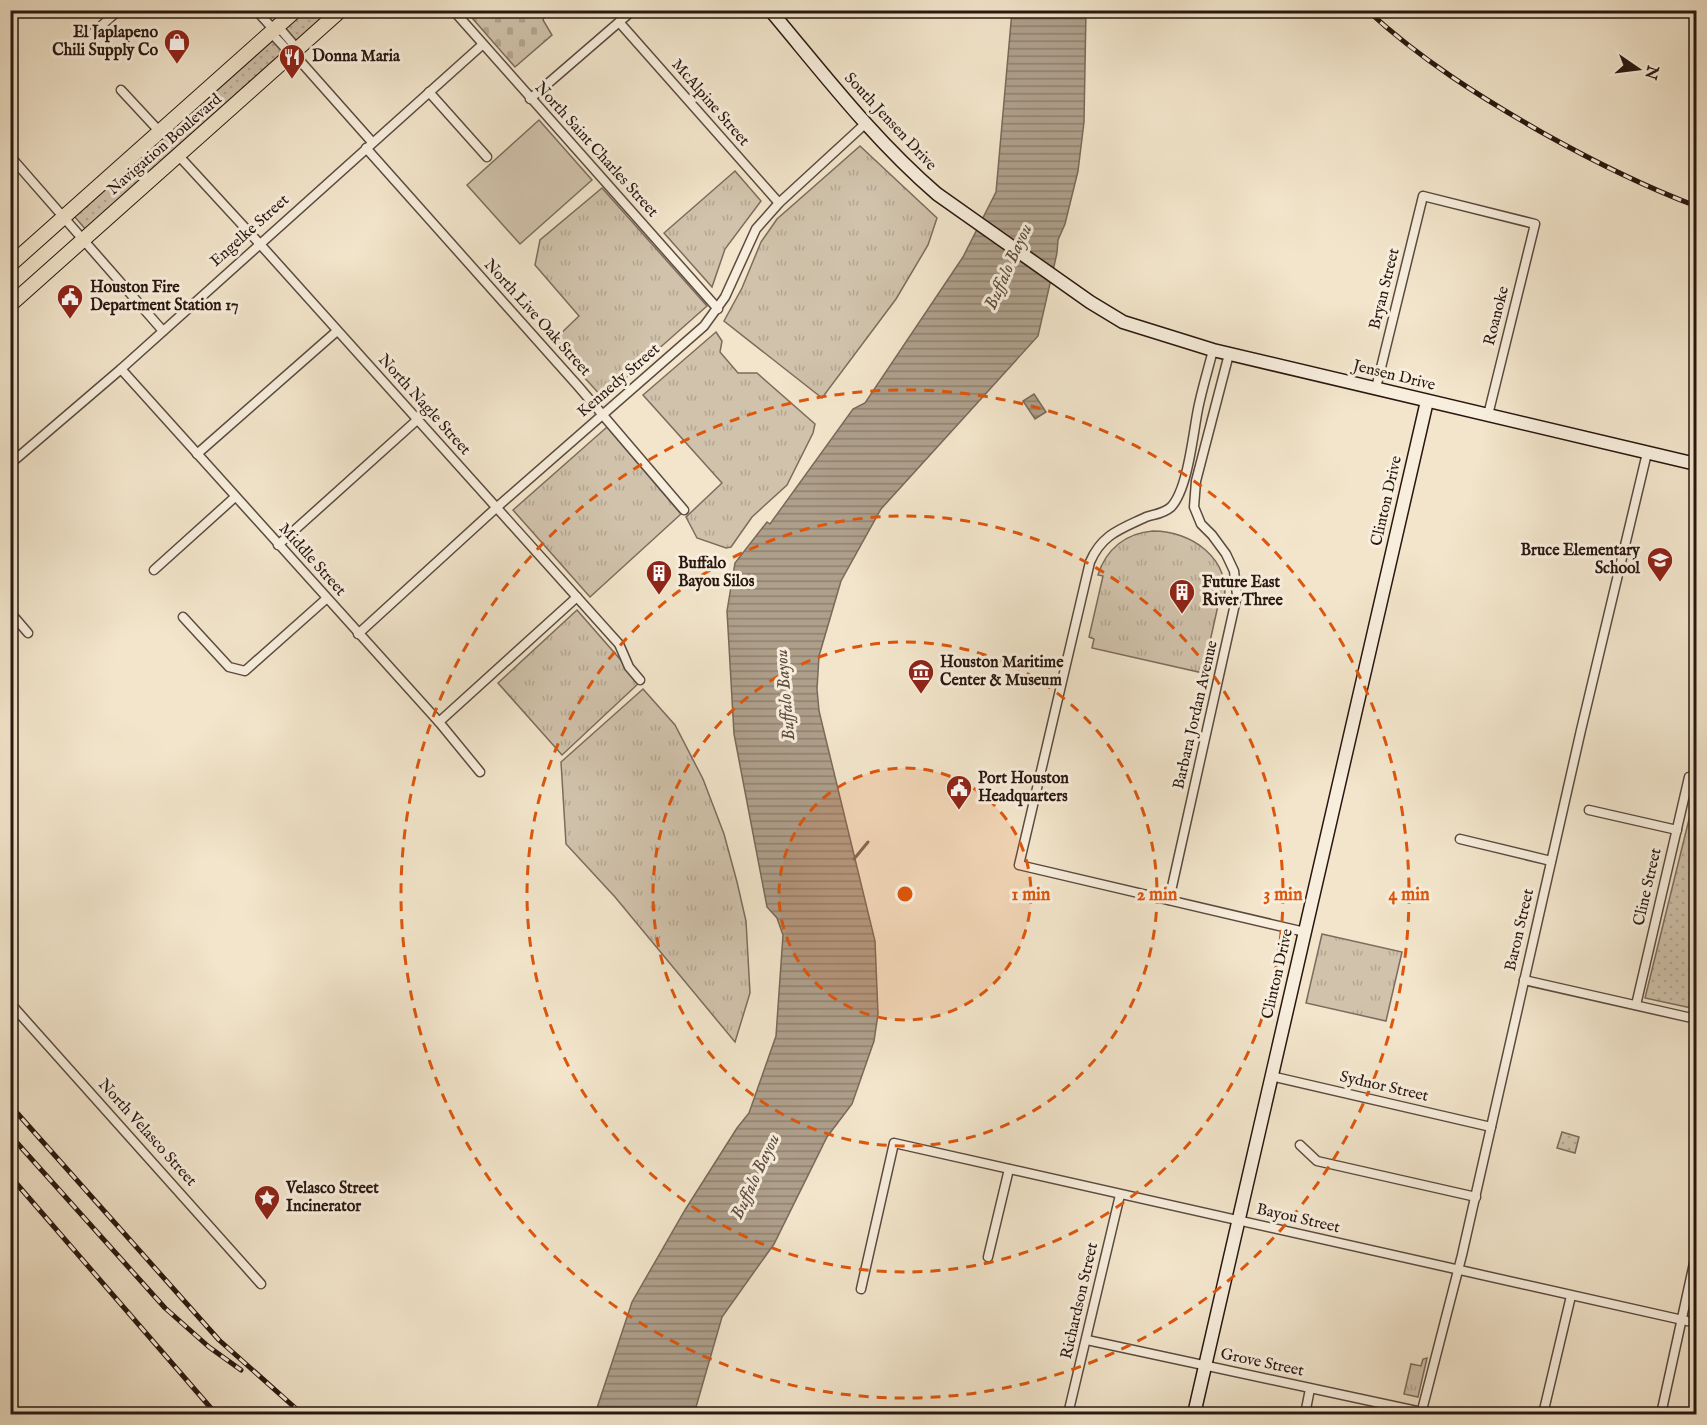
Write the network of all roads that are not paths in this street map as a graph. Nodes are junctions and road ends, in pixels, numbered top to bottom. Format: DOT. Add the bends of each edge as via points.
graph roads {
  1 [pos="119,10"];
  2 [pos="256,10"];
  3 [pos="296,10"];
  4 [pos="341,10"];
  5 [pos="453,10"];
  6 [pos="633,10"];
  7 [pos="770,10"];
  8 [pos="619,22"];
  9 [pos="274,30"];
  10 [pos="93,33"];
  11 [pos="482,45"];
  12 [pos="293,53"];
  13 [pos="121,90"];
  14 [pos="429,92"];
  15 [pos="530,99"];
  16 [pos="866,123"];
  17 [pos="160,132"];
  18 [pos="369,145"];
  19 [pos="178,155"];
  20 [pos="10,156"];
  21 [pos="487,157"];
  22 [pos="779,203"];
  23 [pos="64,217"];
  24 [pos="1535,224"];
  25 [pos="83,239"];
  26 [pos="259,243"];
  27 [pos="10,265"];
  28 [pos="1090,302"];
  29 [pos="10,305"];
  30 [pos="718,309"];
  31 [pos="163,331"];
  32 [pos="337,331"];
  33 [pos="1212,350"];
  34 [pos="1229,354"];
  35 [pos="121,369"];
  36 [pos="1376,388"];
  37 [pos="1427,401"];
  38 [pos="603,415"];
  39 [pos="1488,415"];
  40 [pos="417,420"];
  41 [pos="1647,453"];
  42 [pos="197,454"];
  43 [pos="10,464"];
  44 [pos="1696,464"];
  45 [pos="236,497"];
  46 [pos="496,508"];
  47 [pos="684,510"];
  48 [pos="278,545"];
  49 [pos="154,570"];
  50 [pos="577,597"];
  51 [pos="326,599"];
  52 [pos="10,612"];
  53 [pos="183,617"];
  54 [pos="28,633"];
  55 [pos="358,634"];
  56 [pos="640,680"];
  57 [pos="439,722"];
  58 [pos="480,772"];
  59 [pos="1689,777"];
  60 [pos="1589,810"];
  61 [pos="1677,830"];
  62 [pos="1460,839"];
  63 [pos="1551,861"];
  64 [pos="1169,900"];
  65 [pos="1305,932"];
  66 [pos="1524,980"];
  67 [pos="10,1003"];
  68 [pos="1636,1005"];
  69 [pos="1696,1019"];
  70 [pos="1271,1076"];
  71 [pos="1491,1127"];
  72 [pos="1300,1145"];
  73 [pos="1009,1169"];
  74 [pos="1120,1195"];
  75 [pos="1476,1197"];
  76 [pos="1239,1221"];
  77 [pos="1696,1254"];
  78 [pos="988,1257"];
  79 [pos="1459,1269"];
  80 [pos="261,1284"];
  81 [pos="861,1289"];
  82 [pos="1571,1296"];
  83 [pos="1683,1320"];
  84 [pos="1696,1323"];
  85 [pos="1087,1340"];
  86 [pos="1205,1366"];
  87 [pos="1310,1389"];
  88 [pos="1068,1414"];
  89 [pos="1194,1414"];
  90 [pos="1305,1414"];
  91 [pos="1425,1414"];
  92 [pos="1543,1414"];
  93 [pos="1661,1414"];
  1 -- 10 [label="street"];
  2 -- 9 [label="street, North Live Oak Street"];
  3 -- 9 [label="main road, Navigation Boulevard"];
  4 -- 12 [label="main road, Navigation Boulevard"];
  5 -- 11 [label="street, North Saint Charles Street"];
  6 -- 8 [label="street"];
  7 -- 16 [label="main road, South Jensen Drive"];
  8 -- 15 [label="street"];
  8 -- 22 [label="street, McAlpine Street"];
  9 -- 12 [label="street, North Live Oak Street" via="282,31 294,45"];
  9 -- 17 [label="main road, Navigation Boulevard"];
  11 -- 14 [label="street, Engelke Street"];
  11 -- 15 [label="street, North Saint Charles Street"];
  12 -- 18 [label="street, North Live Oak Street"];
  12 -- 19 [label="main road, Navigation Boulevard"];
  13 -- 17 [label="street"];
  14 -- 18 [label="street, Engelke Street"];
  14 -- 21 [label="street"];
  15 -- 30 [label="street, North Saint Charles Street"];
  16 -- 22 [label="street, Kennedy Street"];
  16 -- 28 [label="main road, South Jensen Drive" via="901,163 937,194"];
  17 -- 23 [label="main road, Navigation Boulevard"];
  18 -- 26 [label="street, Engelke Street"];
  18 -- 38 [label="street, North Live Oak Street"];
  19 -- 25 [label="main road, Navigation Boulevard"];
  19 -- 26 [label="street, North Nagle Street"];
  20 -- 23 [label="street"];
  22 -- 30 [label="street, Kennedy Street" via="756,229"];
  23 -- 25 [label="street"];
  23 -- 27 [label="main road, Navigation Boulevard"];
  24 -- 36 [label="street, Bryan Street" via="1423,196"];
  24 -- 39 [label="street, Roanoke"];
  25 -- 29 [label="main road, Navigation Boulevard"];
  25 -- 31 [label="street"];
  26 -- 31 [label="street, Engelke Street"];
  26 -- 32 [label="street, North Nagle Street"];
  28 -- 33 [label="main road, Jensen Drive" via="1123,322"];
  30 -- 38 [label="street, Kennedy Street" via="704,326"];
  31 -- 35 [label="street, Engelke Street"];
  32 -- 40 [label="street, North Nagle Street"];
  32 -- 42 [label="street"];
  33 -- 34 [label="main road, Jensen Drive"];
  33 -- 64 [label="street" via="1180,493 1167,510 1113,532 1090,562 1019,865"];
  34 -- 36 [label="main road, Jensen Drive"];
  34 -- 64 [label="street, Barbara Jordan Avenue" via="1194,495 1202,526 1226,554 1234,571 1236,601"];
  35 -- 42 [label="street, Middle Street"];
  35 -- 43 [label="street, Engelke Street"];
  36 -- 37 [label="main road, Jensen Drive"];
  37 -- 39 [label="main road, Jensen Drive"];
  37 -- 65 [label="main road, Clinton Drive"];
  38 -- 46 [label="street, Kennedy Street"];
  38 -- 47 [label="street, North Live Oak Street"];
  39 -- 41 [label="main road, Jensen Drive"];
  40 -- 46 [label="street, North Nagle Street"];
  40 -- 48 [label="street"];
  41 -- 44 [label="main road, Jensen Drive"];
  41 -- 63 [label="street, Baron Street"];
  42 -- 45 [label="street, Middle Street"];
  45 -- 48 [label="street, Middle Street"];
  45 -- 49 [label="street"];
  46 -- 50 [label="street, North Nagle Street"];
  46 -- 55 [label="street, Kennedy Street"];
  48 -- 51 [label="street, Middle Street"];
  50 -- 56 [label="street, North Nagle Street" via="619,644 628,666"];
  50 -- 57 [label="street"];
  51 -- 53 [label="street" via="245,671 229,667"];
  51 -- 55 [label="street, Middle Street"];
  52 -- 54 [label="street"];
  55 -- 57 [label="street, Middle Street"];
  57 -- 58 [label="street, Middle Street"];
  59 -- 61 [label="street, Cline Street"];
  60 -- 61 [label="street"];
  61 -- 68 [label="street, Cline Street"];
  62 -- 63 [label="street"];
  63 -- 66 [label="street, Baron Street"];
  64 -- 65 [label="street"];
  65 -- 70 [label="main road, Clinton Drive"];
  66 -- 68 [label="street"];
  66 -- 71 [label="street, Baron Street"];
  67 -- 80 [label="street, North Velasco Street"];
  68 -- 69 [label="street"];
  70 -- 71 [label="street, Sydnor Street"];
  70 -- 76 [label="main road, Clinton Drive"];
  71 -- 75 [label="street, Baron Street"];
  72 -- 75 [label="street" via="1317,1161"];
  73 -- 74 [label="street, Bayou Street"];
  73 -- 78 [label="street"];
  73 -- 81 [label="street, Bayou Street" via="894,1143"];
  74 -- 76 [label="street, Bayou Street"];
  74 -- 85 [label="street, Richardson Street"];
  75 -- 79 [label="street, Baron Street"];
  76 -- 79 [label="street, Bayou Street"];
  76 -- 86 [label="main road, Clinton Drive"];
  77 -- 83 [label="street"];
  79 -- 82 [label="street, Bayou Street"];
  79 -- 91 [label="street, Baron Street"];
  82 -- 83 [label="street, Bayou Street"];
  82 -- 92 [label="street"];
  83 -- 84 [label="street, Bayou Street"];
  83 -- 93 [label="street"];
  85 -- 86 [label="street, Grove Street"];
  85 -- 88 [label="street, Richardson Street"];
  86 -- 87 [label="street, Grove Street"];
  86 -- 89 [label="main road, Clinton Drive"];
  87 -- 90 [label="street"];
  87 -- 91 [label="street, Grove Street"];
}
